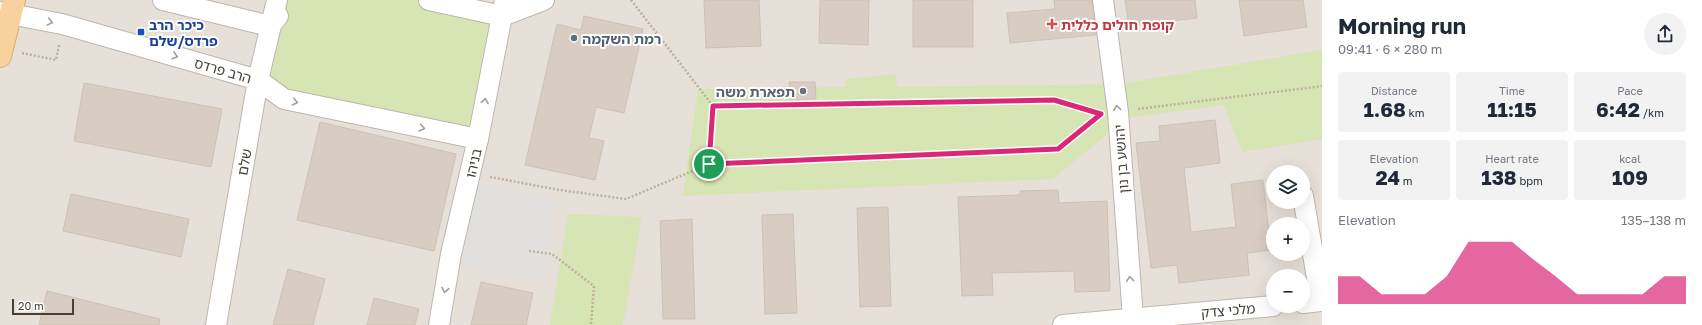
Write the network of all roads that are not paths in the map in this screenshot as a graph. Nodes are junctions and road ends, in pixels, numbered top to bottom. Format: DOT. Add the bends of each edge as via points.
graph roads {
  1 [pos="163,0"];
  2 [pos="277,0"];
  3 [pos="290,0"];
  4 [pos="429,0"];
  5 [pos="544,0"];
  6 [pos="1103,0"];
  7 [pos="6,7"];
  8 [pos="504,8"];
  9 [pos="270,26"];
  10 [pos="0,56"];
  11 [pos="258,80"];
  12 [pos="478,139"];
  13 [pos="1304,209"];
  14 [pos="1315,302"];
  15 [pos="1266,307"];
  16 [pos="1132,318"];
  17 [pos="216,325"];
  18 [pos="439,325"];
  19 [pos="1074,325"];
  1 -- 9 [label="street"];
  2 -- 9 [label="street, שלם"];
  3 -- 9 [label="street"];
  4 -- 8 [label="street"];
  5 -- 8 [label="street"];
  16 -- 6 [label="street, יהושע בן נון, one-way" via="1118,112"];
  7 -- 10 [label="main road"];
  7 -- 11 [label="street, הרב פרדס, one-way"];
  12 -- 8 [label="street, בניהו, one-way"];
  9 -- 11 [label="street, שלם"];
  11 -- 12 [label="street, הרב פרדס, one-way" via="284,99"];
  11 -- 17 [label="street, שלם"];
  12 -- 18 [label="street, בניהו, one-way" via="451,254"];
  13 -- 14 [label="street"];
  15 -- 16 [label="street, מלכי צדק"];
  16 -- 19 [label="street, מלכי צדק"];
}
